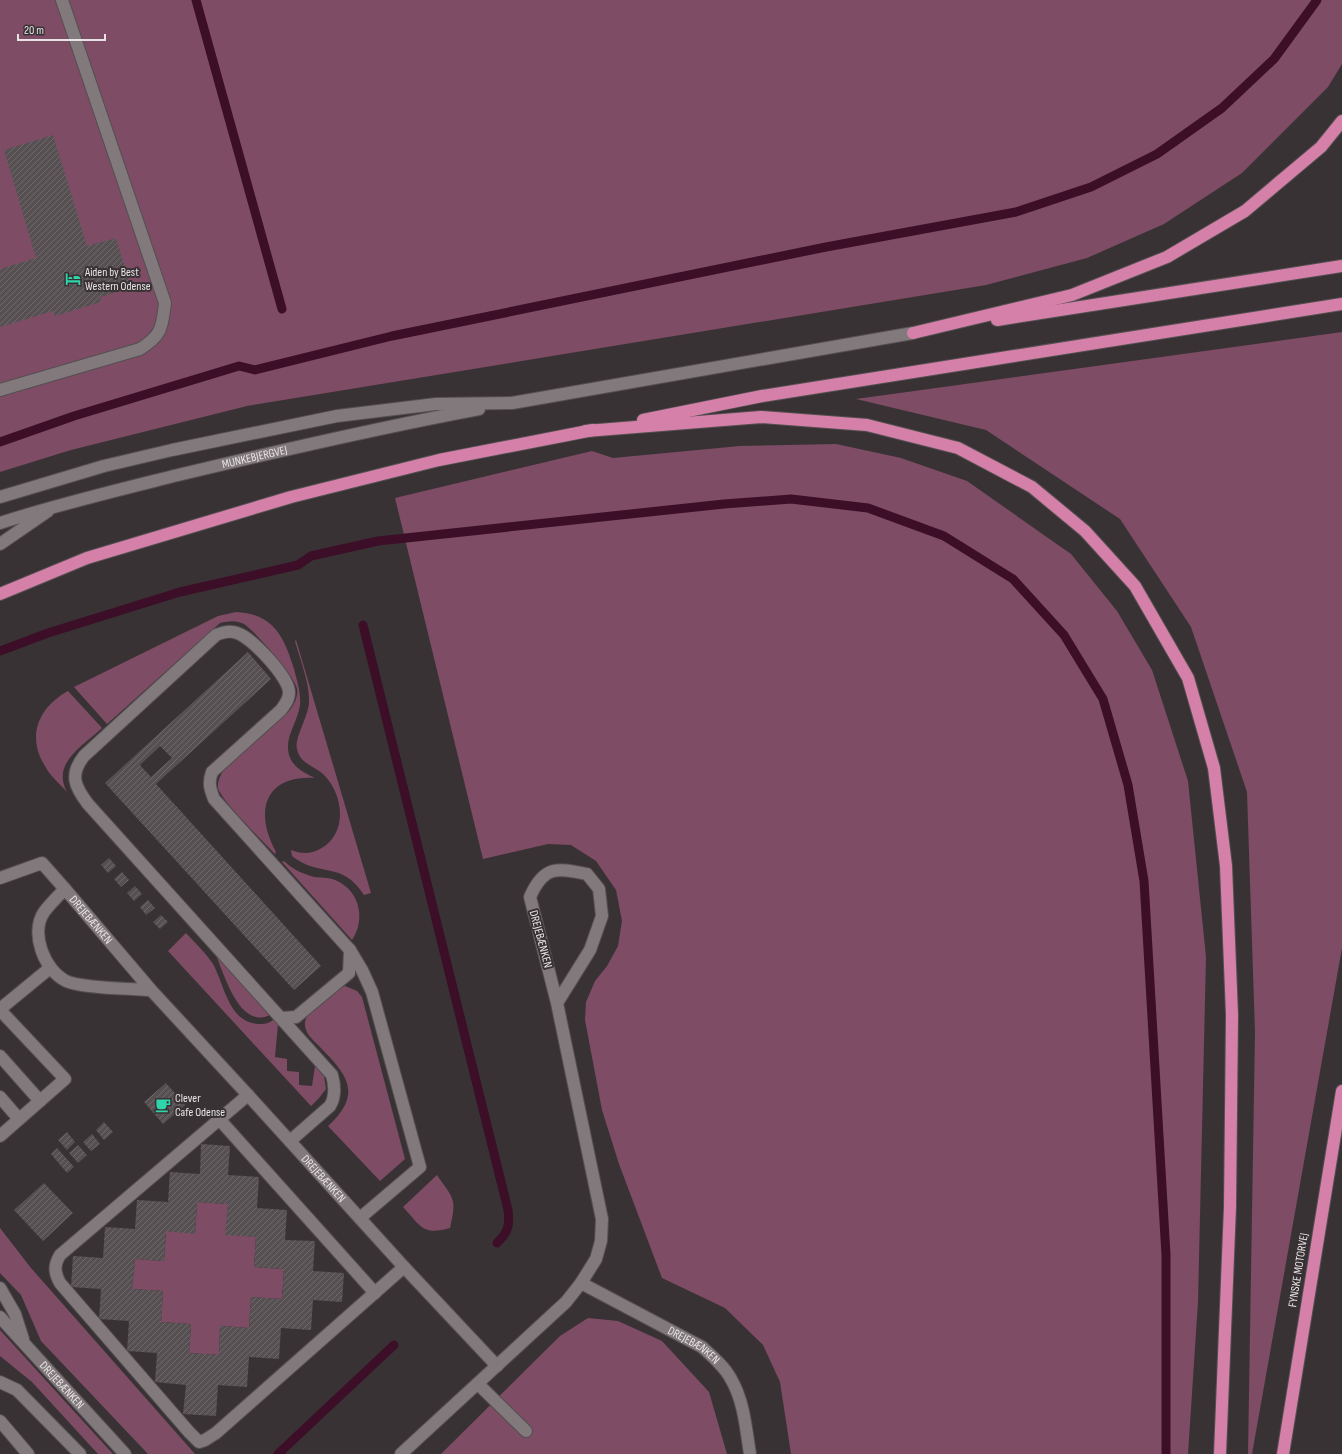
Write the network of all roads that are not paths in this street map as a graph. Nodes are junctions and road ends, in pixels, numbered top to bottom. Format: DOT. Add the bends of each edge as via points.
graph roads {
  1 [pos="62,0"];
  2 [pos="1342,120"];
  3 [pos="1342,266"];
  4 [pos="1342,304"];
  5 [pos="914,334"];
  6 [pos="0,390"];
  7 [pos="512,403"];
  8 [pos="586,431"];
  9 [pos="0,497"];
  10 [pos="55,505"];
  11 [pos="0,523"];
  12 [pos="0,544"];
  13 [pos="0,594"];
  14 [pos="0,878"];
  15 [pos="65,889"];
  16 [pos="350,950"];
  17 [pos="50,968"];
  18 [pos="151,990"];
  19 [pos="557,1003"];
  20 [pos="0,1009"];
  21 [pos="281,1018"];
  22 [pos="0,1056"];
  23 [pos="1342,1091"];
  24 [pos="248,1095"];
  25 [pos="0,1097"];
  26 [pos="40,1101"];
  27 [pos="19,1118"];
  28 [pos="219,1119"];
  29 [pos="0,1136"];
  30 [pos="290,1141"];
  31 [pos="360,1218"];
  32 [pos="404,1267"];
  33 [pos="581,1283"];
  34 [pos="0,1288"];
  35 [pos="376,1293"];
  36 [pos="0,1317"];
  37 [pos="24,1344"];
  38 [pos="497,1366"];
  39 [pos="0,1382"];
  40 [pos="478,1384"];
  41 [pos="0,1420"];
  42 [pos="526,1431"];
  43 [pos="28,1454"];
  44 [pos="80,1454"];
  45 [pos="124,1454"];
  46 [pos="402,1454"];
  47 [pos="750,1454"];
  48 [pos="1220,1454"];
  49 [pos="1283,1454"];
  1 -- 6 [label="street" via="165,303 162,325 156,339 140,349"];
  2 -- 5 [label="highway" via="1321,147 1245,211 1167,257 1072,295"];
  3 -- 5 [label="highway"];
  4 -- 8 [label="highway" via="762,396"];
  5 -- 7 [label="street"];
  7 -- 9 [label="street" via="436,404 337,416 104,466"];
  7 -- 10 [label="street, MUNKEBJERGVEJ" via="380,428"];
  8 -- 13 [label="highway" via="438,460 291,497 87,558"];
  8 -- 48 [label="highway" via="761,417 867,425 958,448 1032,487 1085,531 1135,586 1188,678 1214,768 1226,866 1231,1031 1230,1207"];
  10 -- 11 [label="street, MUNKEBJERGVEJ"];
  10 -- 12 [label="street"];
  14 -- 15 [label="street" via="42,863"];
  15 -- 17 [label="street, DREJEBÆNKEN" via="44,913 39,930 41,951"];
  15 -- 18 [label="street, DREJEBÆNKEN"];
  16 -- 21 [label="street" via="349,973 296,1017"];
  16 -- 21 [label="street" via="214,799 209,788 212,772 281,710 290,692 280,672 247,638 231,631 216,635 84,756 76,766 74,778 78,791 88,804"];
  16 -- 31 [label="street" via="372,992 420,1167"];
  17 -- 18 [label="street, DREJEBÆNKEN" via="66,981"];
  17 -- 20 [label="street"];
  18 -- 24 [label="street, DREJEBÆNKEN"];
  19 -- 19 [label="street, DREJEBÆNKEN" via="590,950 602,916 599,889 587,874 568,870 551,870 537,882 530,897"];
  19 -- 33 [label="street, DREJEBÆNKEN" via="602,1219 599,1250"];
  20 -- 26 [label="street" via="66,1079"];
  21 -- 30 [label="street" via="332,1075 334,1084 334,1100 330,1106"];
  22 -- 26 [label="street"];
  23 -- 49 [label="highway, FYNSKE MOTORVEJ"];
  24 -- 28 [label="street"];
  24 -- 30 [label="street, DREJEBÆNKEN"];
  25 -- 27 [label="street"];
  26 -- 27 [label="street"];
  27 -- 29 [label="street"];
  28 -- 35 [label="street"];
  28 -- 35 [label="street" via="60,1255 55,1269 60,1283 189,1432 199,1442 216,1433"];
  30 -- 31 [label="street, DREJEBÆNKEN"];
  31 -- 32 [label="street, DREJEBÆNKEN"];
  32 -- 35 [label="street"];
  32 -- 38 [label="street, DREJEBÆNKEN"];
  33 -- 38 [label="street, DREJEBÆNKEN" via="566,1302"];
  33 -- 47 [label="street, DREJEBÆNKEN" via="702,1347 715,1359 731,1378 742,1406"];
  34 -- 37 [label="street" via="15,1314"];
  36 -- 37 [label="street, DREJEBÆNKEN"];
  37 -- 45 [label="street, DREJEBÆNKEN"];
  38 -- 40 [label="street, DREJEBÆNKEN"];
  39 -- 44 [label="street" via="17,1390"];
  40 -- 42 [label="street"];
  40 -- 46 [label="street, DREJEBÆNKEN"];
  41 -- 43 [label="street"];
}
